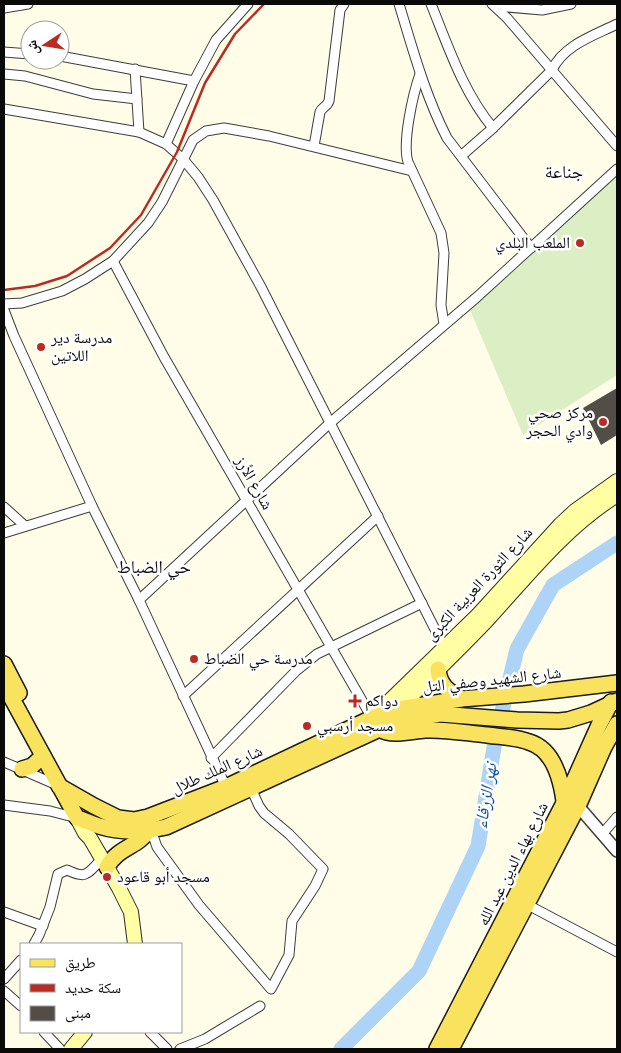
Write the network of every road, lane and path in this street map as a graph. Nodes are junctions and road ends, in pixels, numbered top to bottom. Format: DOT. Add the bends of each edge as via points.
graph roads {
  1 [pos="28,4"];
  2 [pos="248,4"];
  3 [pos="344,4"];
  4 [pos="399,4"];
  5 [pos="431,4"];
  6 [pos="571,4"];
  7 [pos="494,5"];
  8 [pos="4,8"];
  9 [pos="617,24"];
  10 [pos="4,52"];
  11 [pos="20,53"];
  12 [pos="70,58"];
  13 [pos="135,69"];
  14 [pos="552,70"];
  15 [pos="4,74"];
  16 [pos="420,74"];
  17 [pos="194,81"];
  18 [pos="137,99"];
  19 [pos="4,109"];
  20 [pos="493,128"];
  21 [pos="140,132"];
  22 [pos="166,144"];
  23 [pos="314,146"];
  24 [pos="617,146"];
  25 [pos="461,156"];
  26 [pos="183,159"];
  27 [pos="617,169"];
  28 [pos="412,171"];
  29 [pos="531,248"];
  30 [pos="113,261"];
  31 [pos="4,304"];
  32 [pos="4,310"];
  33 [pos="444,324"];
  34 [pos="8,332"];
  35 [pos="330,424"];
  36 [pos="617,481"];
  37 [pos="617,495"];
  38 [pos="247,501"];
  39 [pos="92,506"];
  40 [pos="4,507"];
  41 [pos="378,516"];
  42 [pos="25,526"];
  43 [pos="4,533"];
  44 [pos="299,590"];
  45 [pos="139,600"];
  46 [pos="422,603"];
  47 [pos="330,646"];
  48 [pos="444,647"];
  49 [pos="4,664"];
  50 [pos="438,669"];
  51 [pos="617,683"];
  52 [pos="4,684"];
  53 [pos="572,689"];
  54 [pos="183,696"];
  55 [pos="461,699"];
  56 [pos="610,704"];
  57 [pos="398,709"];
  58 [pos="376,723"];
  59 [pos="617,724"];
  60 [pos="604,748"];
  61 [pos="43,756"];
  62 [pos="211,758"];
  63 [pos="4,762"];
  64 [pos="22,769"];
  65 [pos="59,786"];
  66 [pos="226,787"];
  67 [pos="254,788"];
  68 [pos="74,794"];
  69 [pos="575,803"];
  70 [pos="4,805"];
  71 [pos="617,817"];
  72 [pos="81,820"];
  73 [pos="150,831"];
  74 [pos="605,831"];
  75 [pos="617,841"];
  76 [pos="617,851"];
  77 [pos="105,863"];
  78 [pos="528,905"];
  79 [pos="4,912"];
  80 [pos="43,926"];
  81 [pos="34,943"];
  82 [pos="135,943"];
  83 [pos="617,952"];
  84 [pos="20,961"];
  85 [pos="4,979"];
  86 [pos="4,991"];
  87 [pos="20,1005"];
  88 [pos="260,1006"];
  89 [pos="45,1033"];
  90 [pos="84,1033"];
  91 [pos="151,1033"];
  92 [pos="60,1049"];
  93 [pos="71,1049"];
  94 [pos="167,1049"];
  95 [pos="180,1049"];
  96 [pos="436,1049"];
  97 [pos="451,1049"];
  1 -- 8 [label="street"];
  2 -- 17 [label="street" via="216,40"];
  3 -- 23 [label="street" via="340,10 329,101 320,112"];
  4 -- 16 [label="street"];
  5 -- 20 [label="street" via="470,96"];
  6 -- 7 [label="street" via="542,10"];
  7 -- 14 [label="street"];
  9 -- 14 [label="street" via="569,49"];
  10 -- 11 [label="street"];
  12 -- 13 [label="street"];
  13 -- 17 [label="street"];
  13 -- 18 [label="street"];
  14 -- 20 [label="street"];
  14 -- 24 [label="street"];
  15 -- 18 [label="street" via="25,76 93,94"];
  16 -- 25 [label="street" via="438,120"];
  16 -- 28 [label="street" via="413,95 406,145"];
  17 -- 22 [label="street"];
  18 -- 21 [label="street"];
  19 -- 21 [label="street"];
  20 -- 25 [label="street"];
  21 -- 22 [label="street"];
  22 -- 26 [label="street"];
  23 -- 26 [label="street" via="224,128 206,131 193,140"];
  23 -- 28 [label="street"];
  25 -- 29 [label="street"];
  26 -- 30 [label="street" via="153,216"];
  26 -- 35 [label="street" via="213,200"];
  27 -- 29 [label="street"];
  28 -- 33 [label="street" via="443,242 441,293"];
  29 -- 33 [label="street"];
  30 -- 31 [label="street" via="62,291 22,303"];
  30 -- 38 [label="street, شارع الأرز"];
  32 -- 34 [label="street"];
  33 -- 35 [label="street"];
  34 -- 39 [label="street"];
  35 -- 38 [label="street"];
  35 -- 41 [label="street"];
  36 -- 48 [label="main road, شارع الثورة العربية الكبرى" via="561,524 479,614"];
  37 -- 50 [label="main road, شارع الثورة العربية الكبرى" via="556,543"];
  38 -- 44 [label="street, شارع الأرز"];
  38 -- 45 [label="street"];
  39 -- 42 [label="street"];
  39 -- 45 [label="street"];
  40 -- 42 [label="street"];
  41 -- 44 [label="street"];
  41 -- 46 [label="street"];
  42 -- 43 [label="street"];
  44 -- 47 [label="street, شارع الأرز"];
  44 -- 54 [label="street"];
  45 -- 54 [label="street"];
  46 -- 47 [label="street"];
  46 -- 48 [label="street"];
  47 -- 58 [label="street, شارع الأرز"];
  47 -- 62 [label="street" via="296,671"];
  48 -- 58 [label="main road, شارع الثورة العربية الكبرى"];
  49 -- 68 [label="main road"];
  50 -- 55 [label="main road" via="444,688"];
  50 -- 57 [label="main road, شارع الثورة العربية الكبرى"];
  51 -- 53 [label="main road, شارع الشهيد وصفي التل"];
  52 -- 61 [label="main road"];
  53 -- 55 [label="main road, شارع الشهيد وصفي التل"];
  53 -- 56 [label="main road"];
  54 -- 62 [label="street"];
  55 -- 57 [label="main road, شارع الشهيد وصفي التل"];
  56 -- 58 [label="main road, شارع الشهيد وصفي التل" via="568,720 517,720 450,714"];
  56 -- 60 [label="main road"];
  56 -- 69 [label="main road, شارع بهاء الدين عبد الله"];
  57 -- 58 [label="main road, شارع الشهيد وصفي التل"];
  58 -- 66 [label="main road, شارع الملك طلال"];
  58 -- 67 [label="main road, شارع الملك طلال"];
  58 -- 69 [label="main road" via="390,733 431,730 530,742 541,748 554,764"];
  59 -- 60 [label="main road, شارع بهاء الدين عبد الله"];
  60 -- 69 [label="main road, شارع بهاء الدين عبد الله"];
  61 -- 64 [label="main road" via="32,766"];
  61 -- 65 [label="main road"];
  62 -- 66 [label="street"];
  63 -- 64 [label="street"];
  64 -- 65 [label="street"];
  65 -- 68 [label="main road, شارع الملك طلال"];
  65 -- 72 [label="main road"];
  66 -- 68 [label="main road, شارع الملك طلال" via="165,812 134,820 118,818"];
  67 -- 73 [label="main road, شارع الملك طلال"];
  67 -- 73 [label="street" via="254,795 264,813 323,869 292,921 288,955 272,989 194,898 157,847"];
  68 -- 72 [label="main road"];
  69 -- 74 [label="street"];
  69 -- 78 [label="main road, شارع بهاء الدين عبد الله"];
  69 -- 96 [label="main road, شارع بهاء الدين عبد الله"];
  70 -- 72 [label="street" via="50,811"];
  71 -- 74 [label="street"];
  72 -- 73 [label="main road, شارع الملك طلال" via="112,829"];
  72 -- 77 [label="main road"];
  73 -- 77 [label="main road"];
  74 -- 75 [label="street"];
  74 -- 76 [label="street"];
  77 -- 80 [label="street" via="87,874 66,870 58,874"];
  77 -- 82 [label="main road" via="131,912"];
  78 -- 83 [label="street"];
  78 -- 97 [label="main road, شارع بهاء الدين عبد الله"];
  79 -- 80 [label="street"];
  80 -- 81 [label="street"];
  84 -- 85 [label="street"];
  86 -- 87 [label="street"];
  88 -- 95 [label="street" via="205,1039"];
  89 -- 92 [label="street"];
  90 -- 93 [label="main road"];
  91 -- 94 [label="street"];
}
